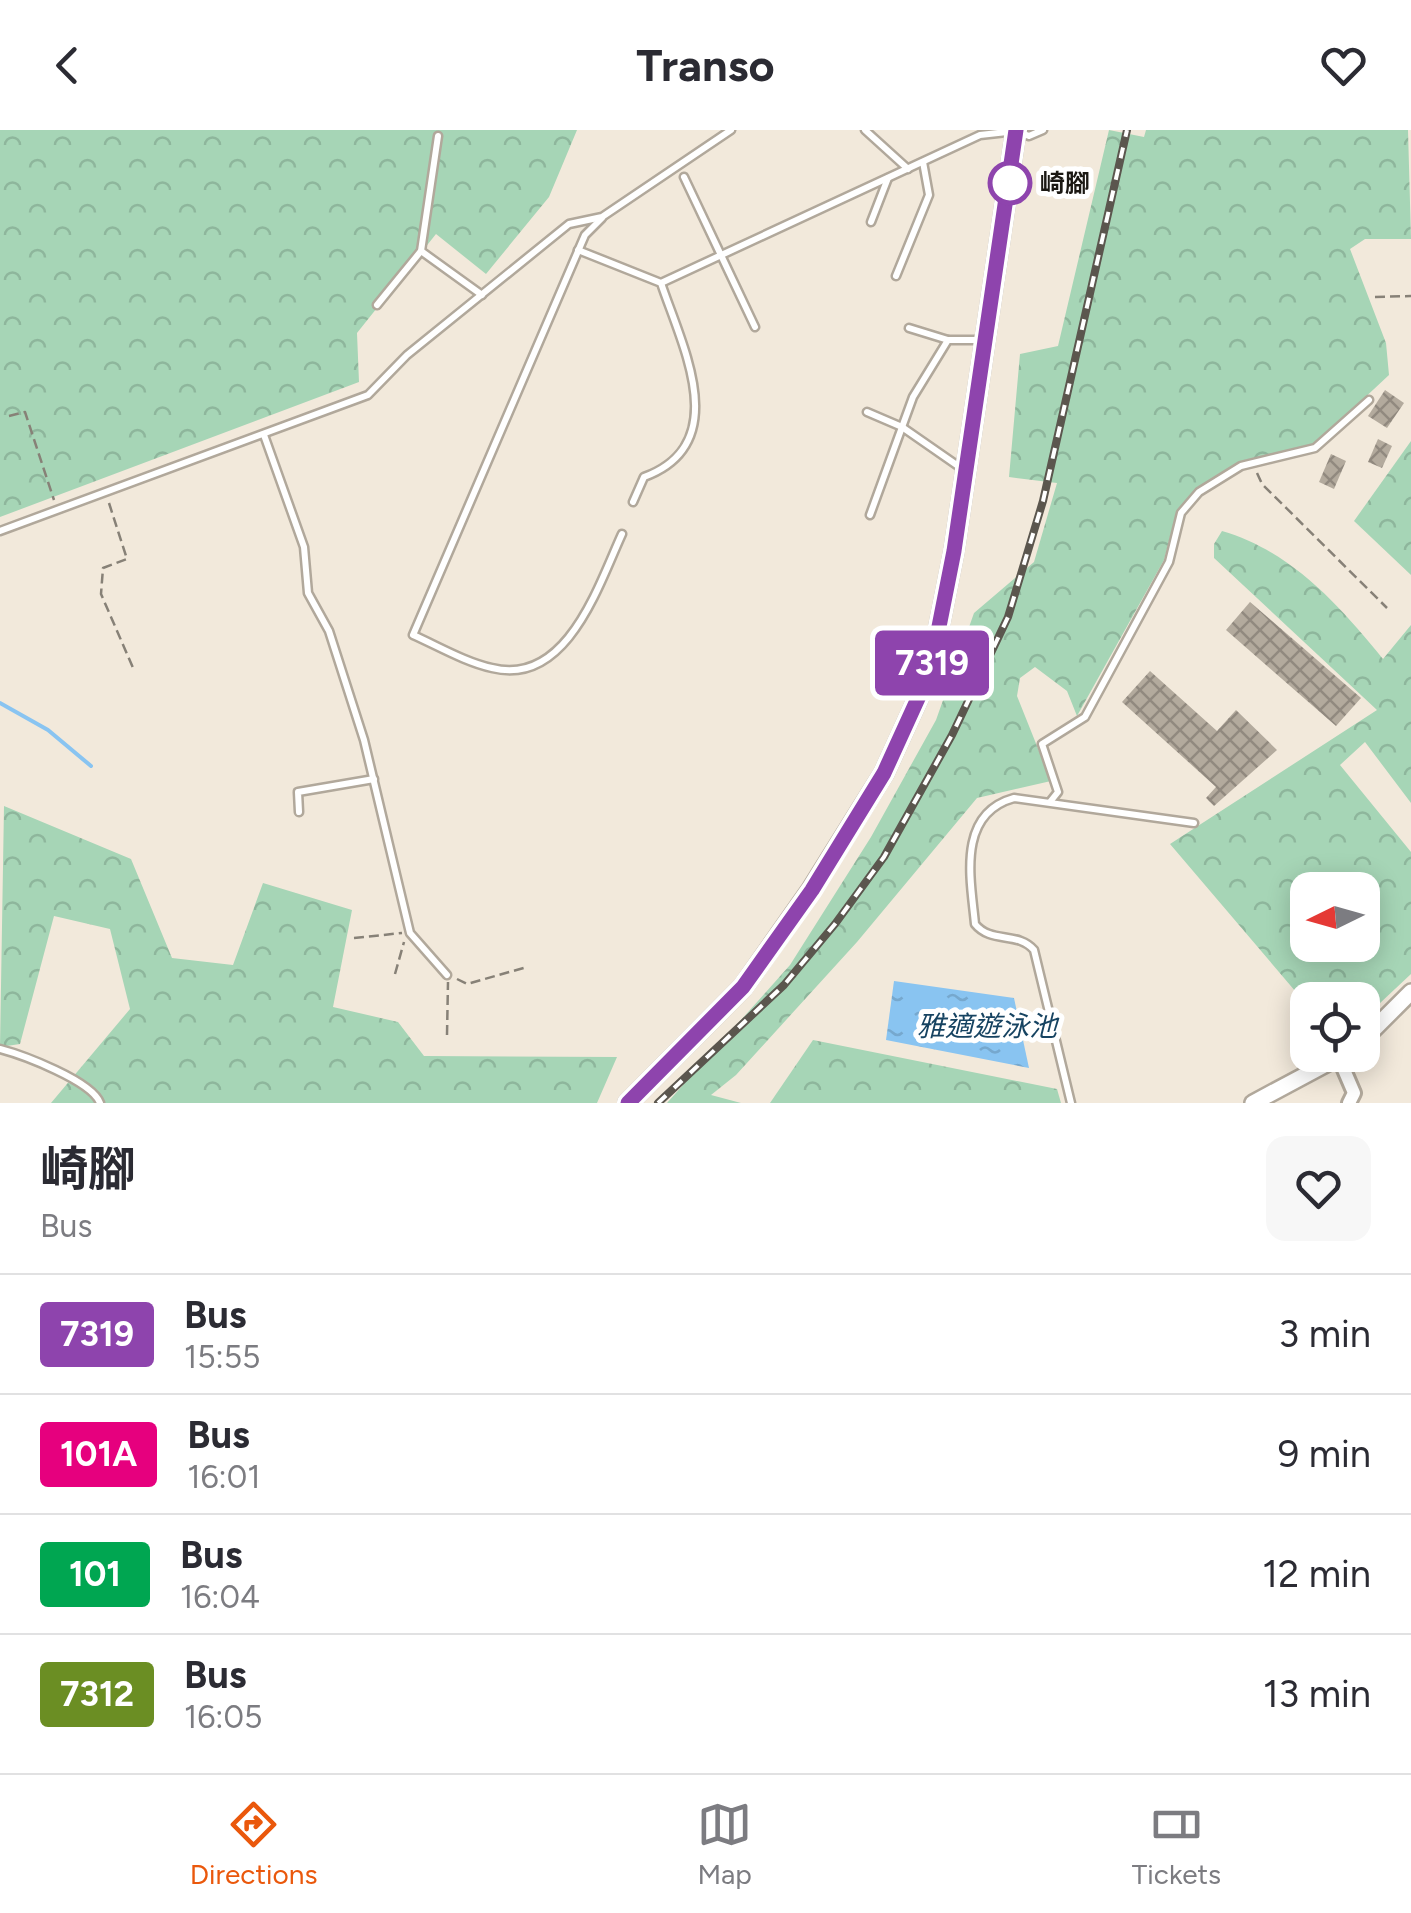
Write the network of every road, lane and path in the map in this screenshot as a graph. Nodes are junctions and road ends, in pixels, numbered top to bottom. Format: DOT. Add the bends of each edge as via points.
graph roads {
  1 [pos="731,130"];
  2 [pos="865,130"];
  3 [pos="1016,130"];
  4 [pos="1044,130"];
  5 [pos="438,136"];
  6 [pos="923,162"];
  7 [pos="908,169"];
  8 [pos="684,178"];
  9 [pos="888,178"];
  10 [pos="602,217"];
  11 [pos="871,222"];
  12 [pos="421,250"];
  13 [pos="578,250"];
  14 [pos="722,254"];
  15 [pos="896,276"];
  16 [pos="661,283"];
  17 [pos="482,295"];
  18 [pos="1411,296"];
  19 [pos="1375,298"];
  20 [pos="378,304"];
  21 [pos="755,327"];
  22 [pos="909,328"];
  23 [pos="948,340"];
  24 [pos="986,340"];
  25 [pos="1369,400"];
  26 [pos="867,412"];
  27 [pos="10,416"];
  28 [pos="902,427"];
  29 [pos="264,435"];
  30 [pos="1254,464"];
  31 [pos="966,471"];
  32 [pos="106,495"];
  33 [pos="633,502"];
  34 [pos="58,512"];
  35 [pos="870,514"];
  36 [pos="0,531"];
  37 [pos="622,534"];
  38 [pos="1387,608"];
  39 [pos="134,670"];
  40 [pos="374,779"];
  41 [pos="1050,802"];
  42 [pos="300,812"];
  43 [pos="1194,824"];
  44 [pos="410,932"];
  45 [pos="354,938"];
  46 [pos="527,967"];
  47 [pos="395,974"];
  48 [pos="447,974"];
  49 [pos="1411,992"];
  50 [pos="1380,1023"];
  51 [pos="447,1035"];
  52 [pos="0,1049"];
  53 [pos="1311,1072"];
  54 [pos="1347,1072"];
  55 [pos="100,1103"];
  56 [pos="628,1103"];
  57 [pos="1071,1103"];
  58 [pos="1253,1103"];
  59 [pos="1349,1103"];
  1 -- 10 [label="lane"];
  2 -- 7 [label="lane"];
  3 -- 4 [label="lane" via="1029,136"];
  3 -- 6 [label="lane" via="980,135"];
  3 -- 24 [label="main road"];
  5 -- 12 [label="lane"];
  6 -- 7 [label="lane"];
  6 -- 15 [label="lane" via="929,195"];
  7 -- 9 [label="lane"];
  8 -- 14 [label="lane"];
  9 -- 11 [label="lane"];
  9 -- 14 [label="lane"];
  10 -- 13 [label="lane"];
  10 -- 17 [label="lane" via="569,224"];
  12 -- 17 [label="lane"];
  12 -- 20 [label="lane"];
  13 -- 16 [label="lane"];
  13 -- 37 [label="lane" via="412,636 492,668 530,666 574,633"];
  14 -- 16 [label="lane"];
  14 -- 21 [label="lane"];
  16 -- 33 [label="lane" via="694,380 697,412 687,443 666,469 644,477"];
  17 -- 29 [label="lane" via="368,396"];
  18 -- 19 [label="path"];
  22 -- 23 [label="lane"];
  23 -- 24 [label="lane"];
  23 -- 28 [label="lane" via="912,397"];
  24 -- 31 [label="main road"];
  25 -- 30 [label="lane" via="1316,448"];
  26 -- 28 [label="lane"];
  27 -- 34 [label="path" via="25,412"];
  28 -- 31 [label="lane"];
  28 -- 35 [label="lane"];
  29 -- 32 [label="lane"];
  29 -- 40 [label="lane" via="304,547 308,593 329,630"];
  30 -- 38 [label="path" via="1262,484"];
  30 -- 41 [label="lane" via="1226,474 1180,513 1170,562 1096,699 1079,724 1044,739 1058,792"];
  31 -- 56 [label="main road" via="930,672 884,773 743,987"];
  32 -- 34 [label="lane"];
  32 -- 39 [label="path" via="127,559 103,568 101,594"];
  34 -- 36 [label="lane"];
  40 -- 42 [label="lane" via="298,792"];
  40 -- 44 [label="lane"];
  41 -- 43 [label="lane"];
  41 -- 57 [label="lane" via="1004,801 968,851 975,924 1034,950"];
  44 -- 45 [label="path"];
  44 -- 47 [label="path"];
  44 -- 48 [label="lane"];
  46 -- 48 [label="path" via="467,984"];
  48 -- 51 [label="path"];
  49 -- 50 [label="street"];
  52 -- 55 [label="lane" via="60,1073"];
  53 -- 58 [label="street"];
  54 -- 59 [label="street" via="1354,1093"];
}
